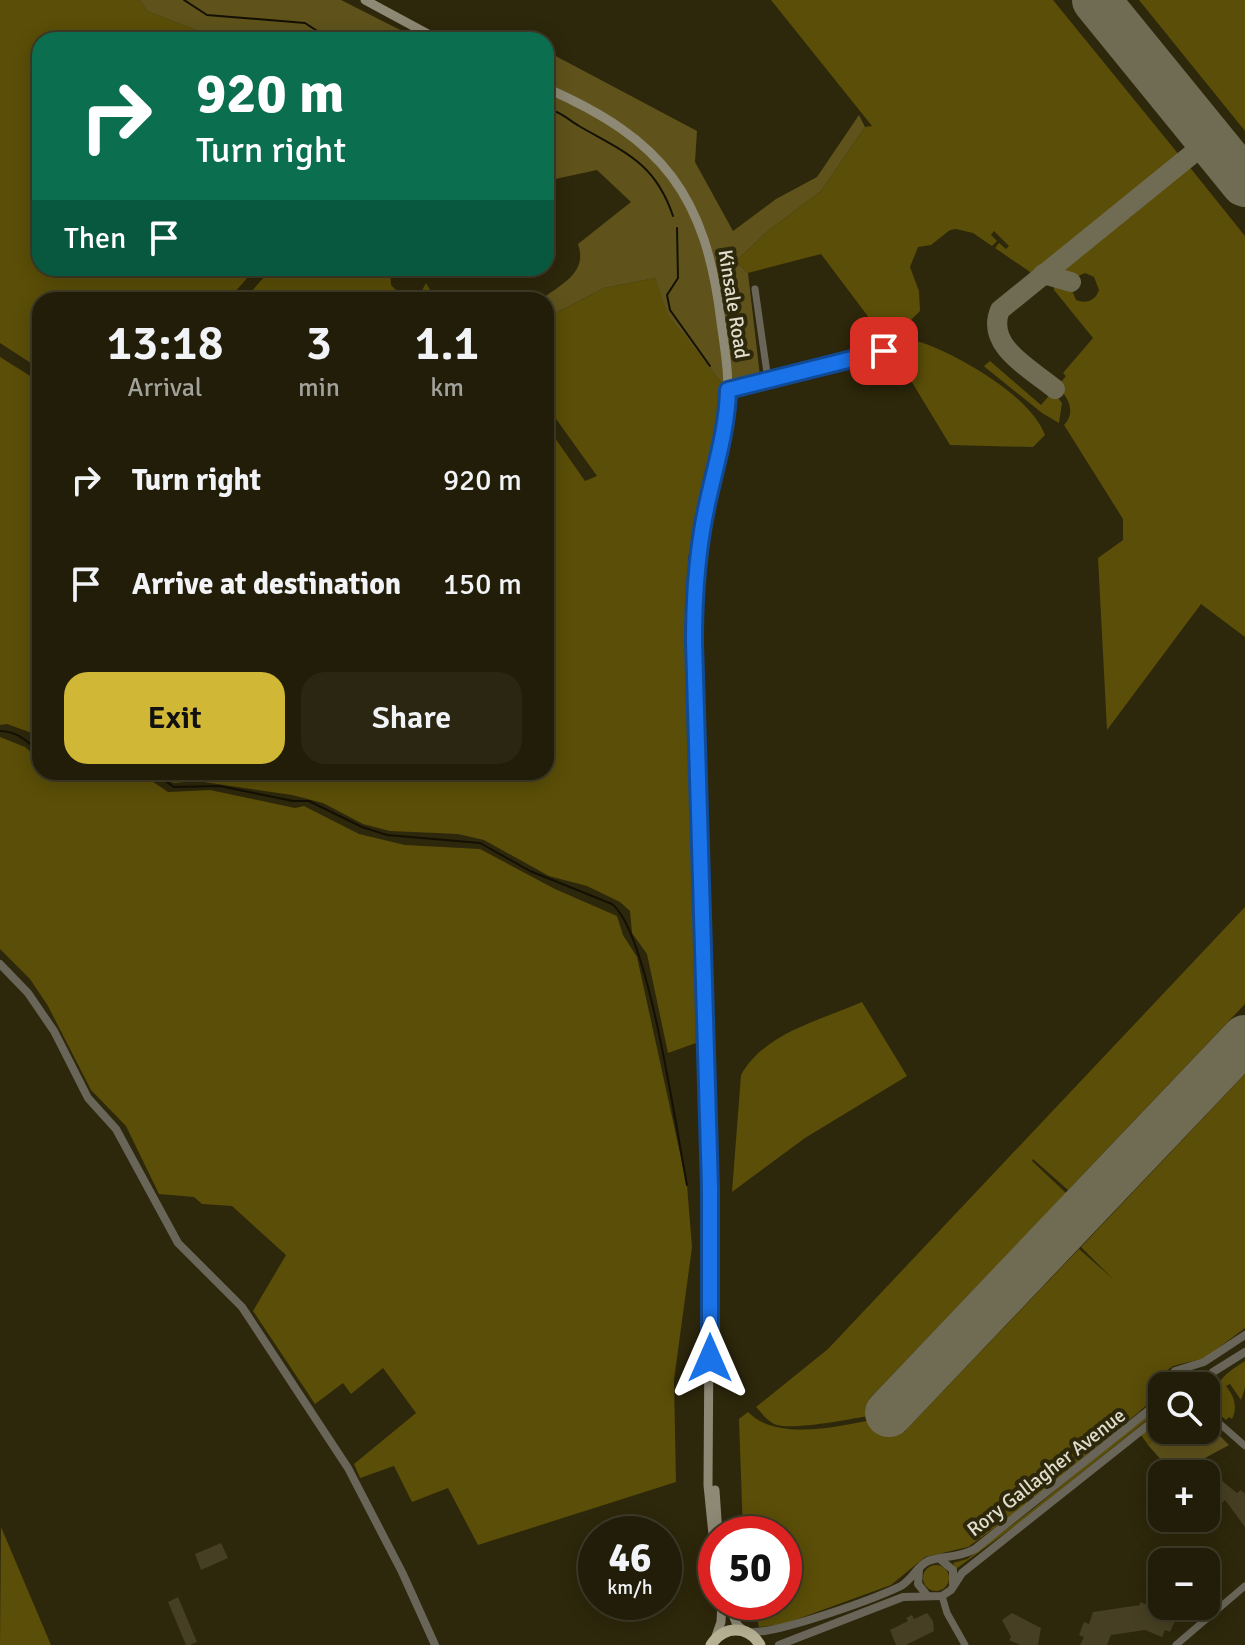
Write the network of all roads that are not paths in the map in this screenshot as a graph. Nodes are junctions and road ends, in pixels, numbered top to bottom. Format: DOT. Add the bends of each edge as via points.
graph roads {
  1 [pos="365,0"];
  2 [pos="424,32"];
  3 [pos="554,92"];
  4 [pos="755,289"];
  5 [pos="884,351"];
  6 [pos="768,380"];
  7 [pos="728,390"];
  8 [pos="0,964"];
  9 [pos="1245,1335"];
  10 [pos="1245,1352"];
  11 [pos="1186,1369"];
  12 [pos="1174,1372"];
  13 [pos="1194,1372"];
  14 [pos="1213,1372"];
  15 [pos="1148,1411"];
  16 [pos="710,1415"];
  17 [pos="1148,1425"];
  18 [pos="1220,1426"];
  19 [pos="1245,1446"];
  20 [pos="711,1516"];
  21 [pos="717,1516"];
  22 [pos="941,1560"];
  23 [pos="920,1568"];
  24 [pos="953,1585"];
  25 [pos="1245,1586"];
  26 [pos="926,1594"];
  27 [pos="942,1596"];
  28 [pos="721,1620"];
  29 [pos="735,1620"];
  30 [pos="745,1631"];
  31 [pos="713,1642"];
  32 [pos="435,1645"];
  33 [pos="760,1645"];
  34 [pos="779,1645"];
  35 [pos="965,1645"];
  36 [pos="1176,1645"];
  1 -- 2 [label="main road"];
  3 -- 7 [label="main road, Kinsale Road" via="645,146 690,202 716,287"];
  4 -- 6 [label="street"];
  5 -- 6 [label="street"];
  6 -- 7 [label="street"];
  7 -- 16 [label="main road, Kinsale Road" via="694,592 710,1188"];
  8 -- 32 [label="street" via="55,1033 88,1098 116,1129 178,1243 242,1307 348,1468"];
  9 -- 11 [label="street"];
  10 -- 14 [label="street"];
  11 -- 12 [label="street"];
  11 -- 13 [label="street"];
  15 -- 22 [label="street, Rory Gallagher Avenue" via="1004,1529 965,1555"];
  16 -- 20 [label="main road, Kinsale Road"];
  16 -- 21 [label="main road, Kinsale Road"];
  17 -- 24 [label="street, Rory Gallagher Avenue"];
  18 -- 19 [label="street"];
  22 -- 23 [label="street, Rory Gallagher Avenue"];
  22 -- 24 [label="street" via="953,1570"];
  23 -- 26 [label="street" via="918,1584"];
  23 -- 30 [label="street, Rory Gallagher Avenue" via="906,1583 886,1592 785,1628"];
  24 -- 27 [label="street, Rory Gallagher Avenue"];
  25 -- 36 [label="street"];
  26 -- 27 [label="street"];
  26 -- 34 [label="street" via="903,1597"];
  27 -- 35 [label="street"];
  28 -- 31 [label="main road"];
  29 -- 30 [label="main road"];
  30 -- 31 [label="highway" via="728,1630"];
  30 -- 33 [label="highway"];
}
